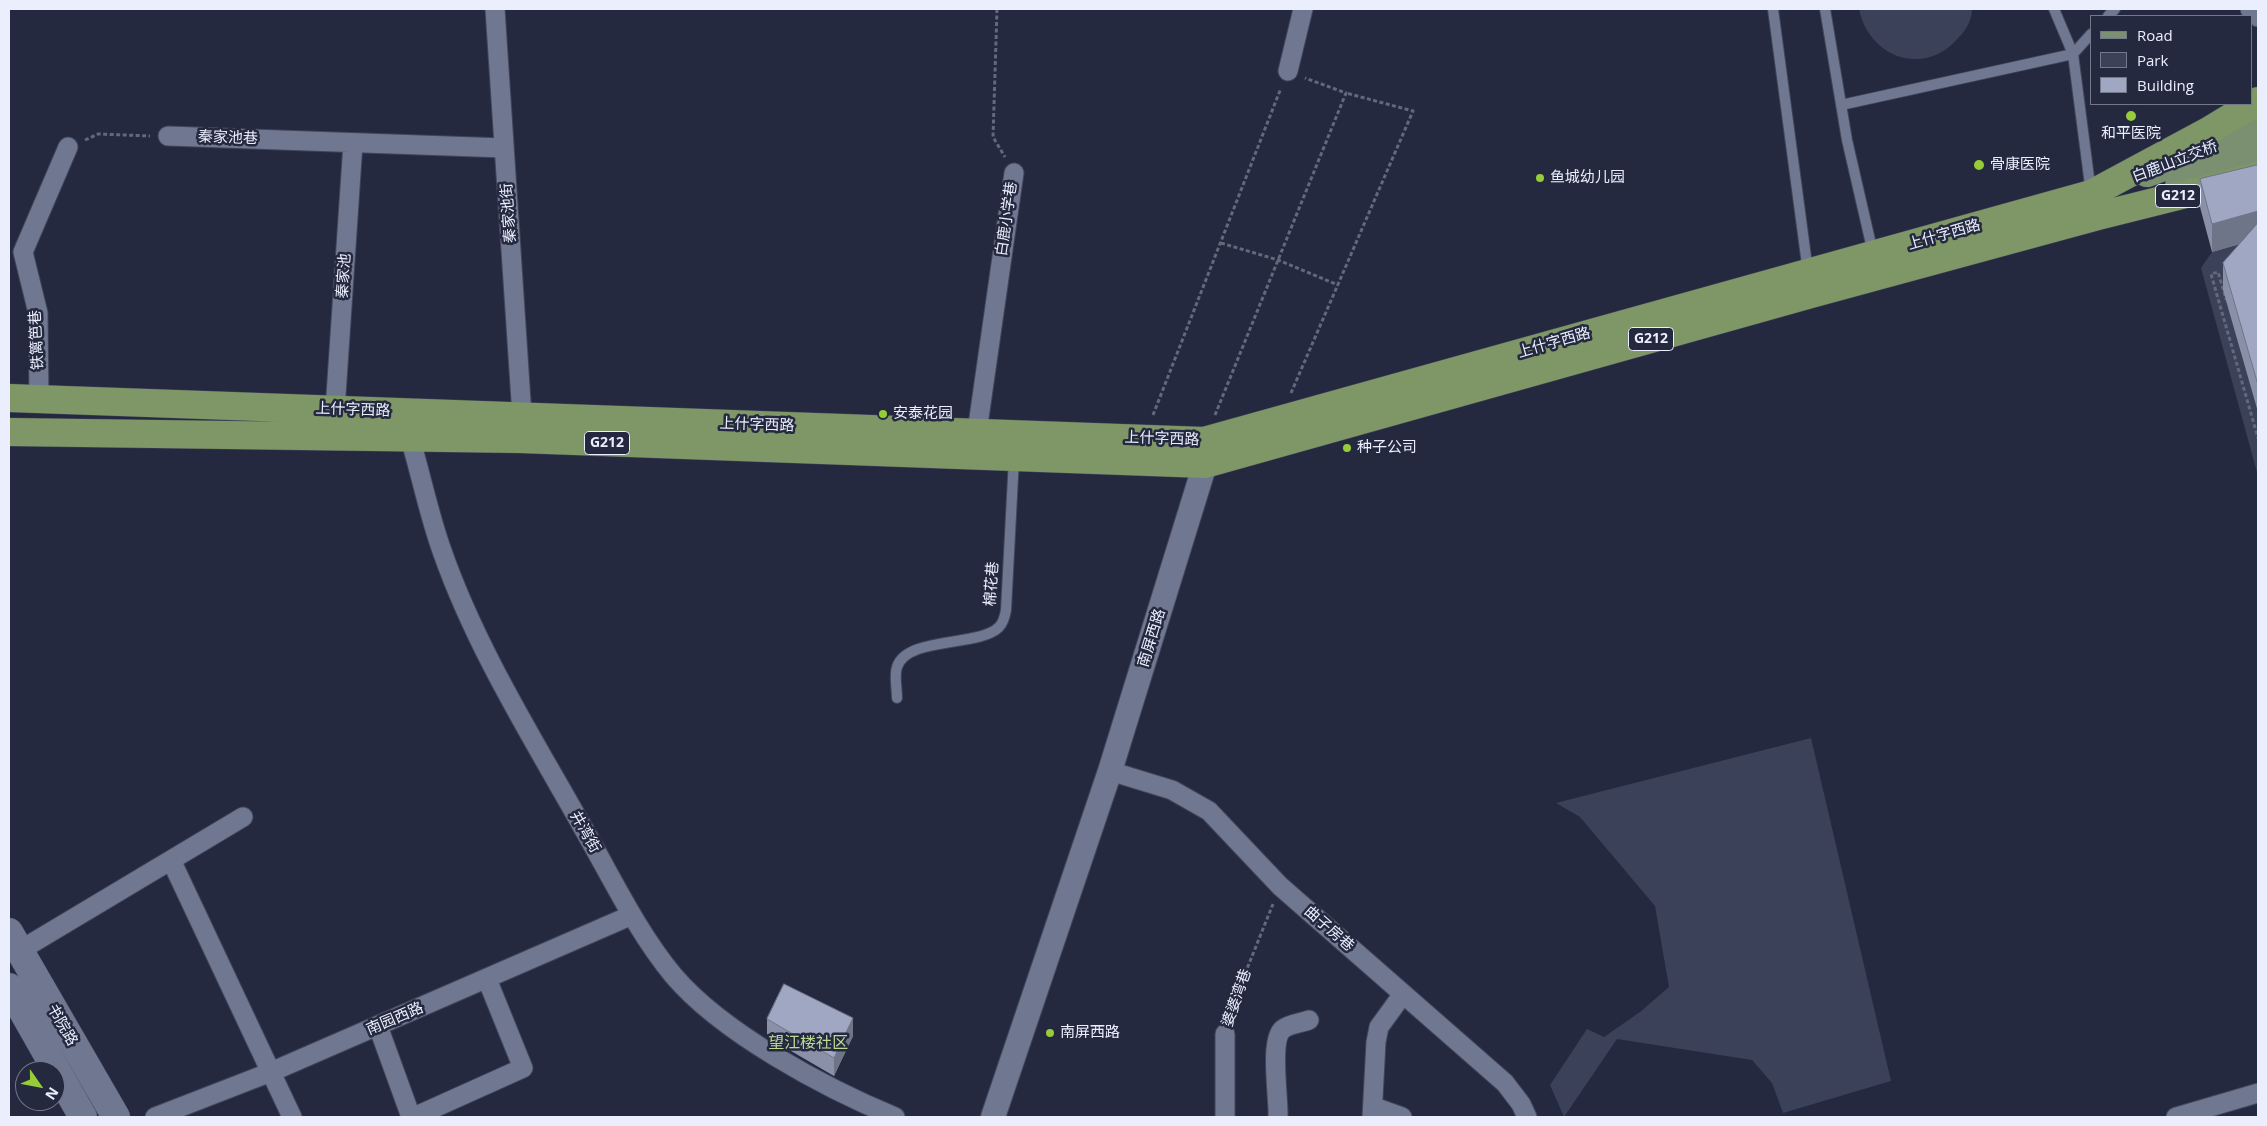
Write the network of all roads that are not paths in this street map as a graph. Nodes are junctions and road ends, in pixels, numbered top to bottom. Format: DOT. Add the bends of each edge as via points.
graph roads {
  1 [pos="495,9"];
  2 [pos="1303,9"];
  3 [pos="1773,9"];
  4 [pos="1825,9"];
  5 [pos="2054,9"];
  6 [pos="2250,9"];
  7 [pos="2258,17"];
  8 [pos="2090,35"];
  9 [pos="2073,54"];
  10 [pos="1288,72"];
  11 [pos="1841,105"];
  12 [pos="2250,105"];
  13 [pos="2258,127"];
  14 [pos="168,136"];
  15 [pos="353,143"];
  16 [pos="68,147"];
  17 [pos="504,148"];
  18 [pos="2257,170"];
  19 [pos="1014,172"];
  20 [pos="2094,205"];
  21 [pos="1873,254"];
  22 [pos="1808,273"];
  23 [pos="9,398"];
  24 [pos="39,399"];
  25 [pos="335,410"];
  26 [pos="522,416"];
  27 [pos="9,432"];
  28 [pos="978,432"];
  29 [pos="410,438"];
  30 [pos="1205,452"];
  31 [pos="1014,457"];
  32 [pos="897,698"];
  33 [pos="1110,771"];
  34 [pos="243,817"];
  35 [pos="171,860"];
  36 [pos="632,915"];
  37 [pos="14,942"];
  38 [pos="487,978"];
  39 [pos="9,987"];
  40 [pos="1403,994"];
  41 [pos="1309,1020"];
  42 [pos="378,1026"];
  43 [pos="1225,1034"];
  44 [pos="270,1072"];
  45 [pos="2258,1093"];
  46 [pos="1373,1112"];
  47 [pos="83,1117"];
  48 [pos="116,1117"];
  49 [pos="155,1117"];
  50 [pos="292,1117"];
  51 [pos="412,1117"];
  52 [pos="895,1117"];
  53 [pos="993,1117"];
  54 [pos="1225,1117"];
  55 [pos="1278,1117"];
  56 [pos="1402,1117"];
  57 [pos="1527,1117"];
  58 [pos="2176,1117"];
  1 -- 17 [label="street, 秦家池街"];
  2 -- 10 [label="street"];
  3 -- 22 [label="lane"];
  4 -- 11 [label="lane"];
  5 -- 9 [label="lane"];
  6 -- 7 [label="street"];
  8 -- 9 [label="lane"];
  9 -- 11 [label="lane"];
  9 -- 20 [label="lane"];
  11 -- 21 [label="lane"];
  12 -- 20 [label="highway, 上什字西路 / G212"];
  13 -- 20 [label="main road, 白鹿山立交桥"];
  14 -- 15 [label="street, 秦家池巷"];
  15 -- 17 [label="street, 秦家池巷"];
  15 -- 25 [label="street, 秦家池"];
  16 -- 24 [label="street, 铁篱笆巷" via="23,252 38,313"];
  17 -- 26 [label="street, 秦家池街"];
  18 -- 20 [label="highway, 上什字西路 / G212"];
  19 -- 28 [label="street, 白鹿小学巷"];
  20 -- 21 [label="highway, 上什字西路 / G212"];
  20 -- 30 [label="highway, 上什字西路 / G212" via="1811,294"];
  21 -- 22 [label="highway, 上什字西路 / G212"];
  22 -- 30 [label="highway, 上什字西路 / G212" via="1280,420"];
  23 -- 24 [label="highway, 上什字西路 / G212"];
  24 -- 25 [label="highway, 上什字西路 / G212"];
  25 -- 26 [label="highway, 上什字西路 / G212"];
  26 -- 28 [label="highway, 上什字西路 / G212"];
  27 -- 29 [label="highway, 上什字西路 / G212"];
  28 -- 30 [label="highway, 上什字西路 / G212" via="1144,438"];
  29 -- 31 [label="highway, 上什字西路 / G212"];
  29 -- 36 [label="street, 井湾街" via="442,551 483,648"];
  30 -- 31 [label="highway, 上什字西路 / G212"];
  30 -- 33 [label="street, 南屏西路"];
  31 -- 32 [label="lane, 棉花巷" via="1004,617 1000,627 991,633 937,644 902,658 896,667"];
  33 -- 40 [label="street, 曲子房巷" via="1172,790 1209,811 1280,886"];
  33 -- 53 [label="street, 南屏西路"];
  34 -- 35 [label="street"];
  35 -- 37 [label="street"];
  35 -- 44 [label="street"];
  36 -- 38 [label="street, 南园西路"];
  36 -- 52 [label="street, 井湾街" via="674,975 718,1018 829,1086"];
  37 -- 48 [label="main road, 书院路"];
  38 -- 42 [label="street, 南园西路"];
  38 -- 51 [label="street" via="523,1068"];
  39 -- 47 [label="main road, 书院路"];
  40 -- 46 [label="street" via="1379,1027"];
  40 -- 57 [label="street, 曲子房巷" via="1505,1083"];
  41 -- 55 [label="street" via="1283,1028 1278,1035"];
  42 -- 44 [label="street, 南园西路"];
  42 -- 51 [label="street"];
  43 -- 54 [label="street, 婆婆湾巷"];
  44 -- 49 [label="street, 南园西路"];
  44 -- 50 [label="street"];
  45 -- 58 [label="street"];
  46 -- 56 [label="street"];
}
